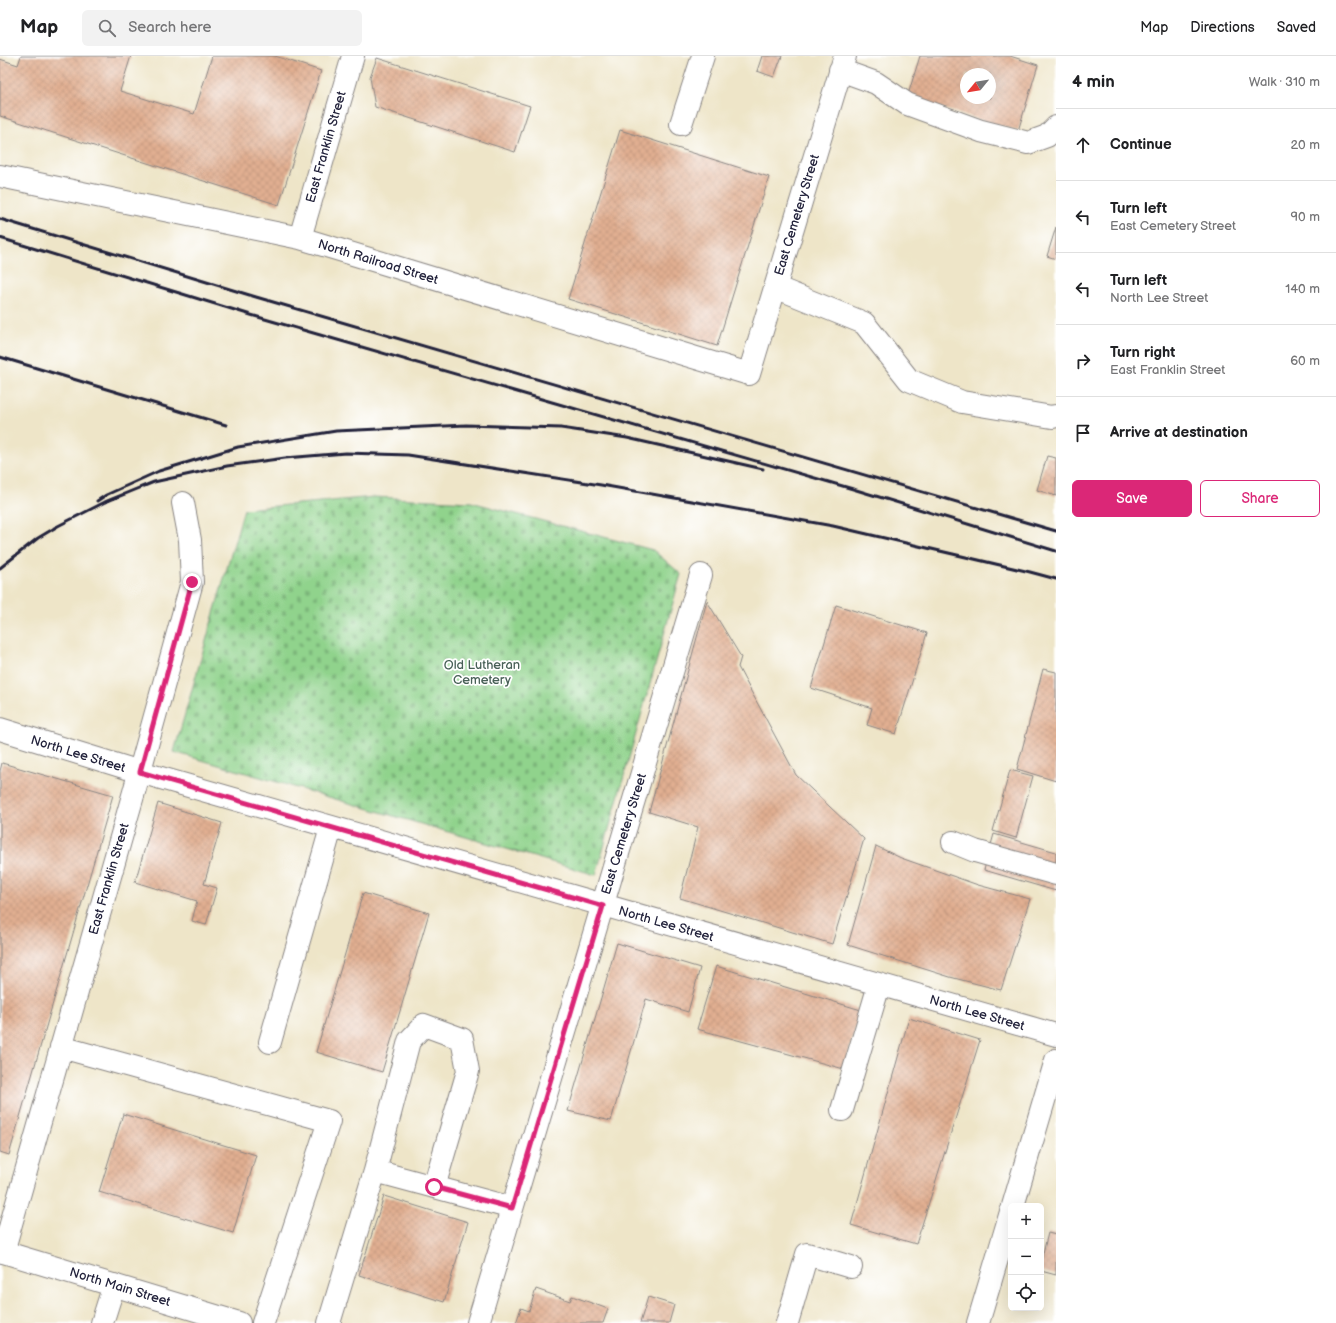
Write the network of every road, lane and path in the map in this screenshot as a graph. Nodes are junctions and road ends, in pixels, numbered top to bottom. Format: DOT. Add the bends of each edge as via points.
graph roads {
  1 [pos="703,56"];
  2 [pos="346,58"];
  3 [pos="842,63"];
  4 [pos="681,124"];
  5 [pos="1056,127"];
  6 [pos="0,176"];
  7 [pos="300,238"];
  8 [pos="775,287"];
  9 [pos="749,374"];
  10 [pos="1056,416"];
  11 [pos="183,503"];
  12 [pos="701,575"];
  13 [pos="0,730"];
  14 [pos="140,772"];
  15 [pos="330,828"];
  16 [pos="953,842"];
  17 [pos="1056,874"];
  18 [pos="603,906"];
  19 [pos="879,985"];
  20 [pos="1056,1035"];
  21 [pos="270,1042"];
  22 [pos="61,1046"];
  23 [pos="1056,1060"];
  24 [pos="842,1110"];
  25 [pos="375,1171"];
  26 [pos="434,1187"];
  27 [pos="1014,1203"];
  28 [pos="512,1208"];
  29 [pos="1008,1222"];
  30 [pos="1,1252"];
  31 [pos="851,1267"];
  32 [pos="114,1285"];
  33 [pos="102,1323"];
  34 [pos="239,1323"];
  35 [pos="263,1323"];
  36 [pos="329,1323"];
  37 [pos="478,1323"];
  38 [pos="787,1323"];
  39 [pos="978,1323"];
  1 -- 4 [label="street"];
  2 -- 7 [label="street, East Franklin Street"];
  3 -- 5 [label="street" via="907,104 981,131 1028,143 1047,136"];
  3 -- 8 [label="street, East Cemetery Street"];
  6 -- 7 [label="street, North Railroad Street"];
  7 -- 9 [label="street, North Railroad Street"];
  8 -- 9 [label="street, East Cemetery Street"];
  8 -- 10 [label="street" via="864,323 909,380 962,402"];
  11 -- 14 [label="street, East Franklin Street" via="190,540 192,582"];
  12 -- 18 [label="street, East Cemetery Street"];
  13 -- 14 [label="street, North Lee Street"];
  14 -- 15 [label="street, North Lee Street"];
  14 -- 22 [label="street, East Franklin Street"];
  15 -- 18 [label="street, North Lee Street"];
  15 -- 21 [label="street"];
  16 -- 17 [label="street" via="975,851"];
  18 -- 19 [label="street, North Lee Street"];
  18 -- 28 [label="street, East Cemetery Street"];
  19 -- 20 [label="street, North Lee Street"];
  19 -- 24 [label="street"];
  22 -- 30 [label="street, East Franklin Street"];
  22 -- 35 [label="street" via="328,1121"];
  23 -- 27 [label="street"];
  25 -- 26 [label="street"];
  25 -- 26 [label="street" via="409,1041 424,1025 462,1039 468,1071"];
  25 -- 36 [label="street"];
  26 -- 28 [label="street"];
  28 -- 37 [label="street, East Cemetery Street"];
  29 -- 39 [label="street"];
  30 -- 32 [label="street, North Main Street"];
  31 -- 38 [label="street" via="807,1254"];
  32 -- 33 [label="street"];
  32 -- 34 [label="street, North Main Street"];
}
